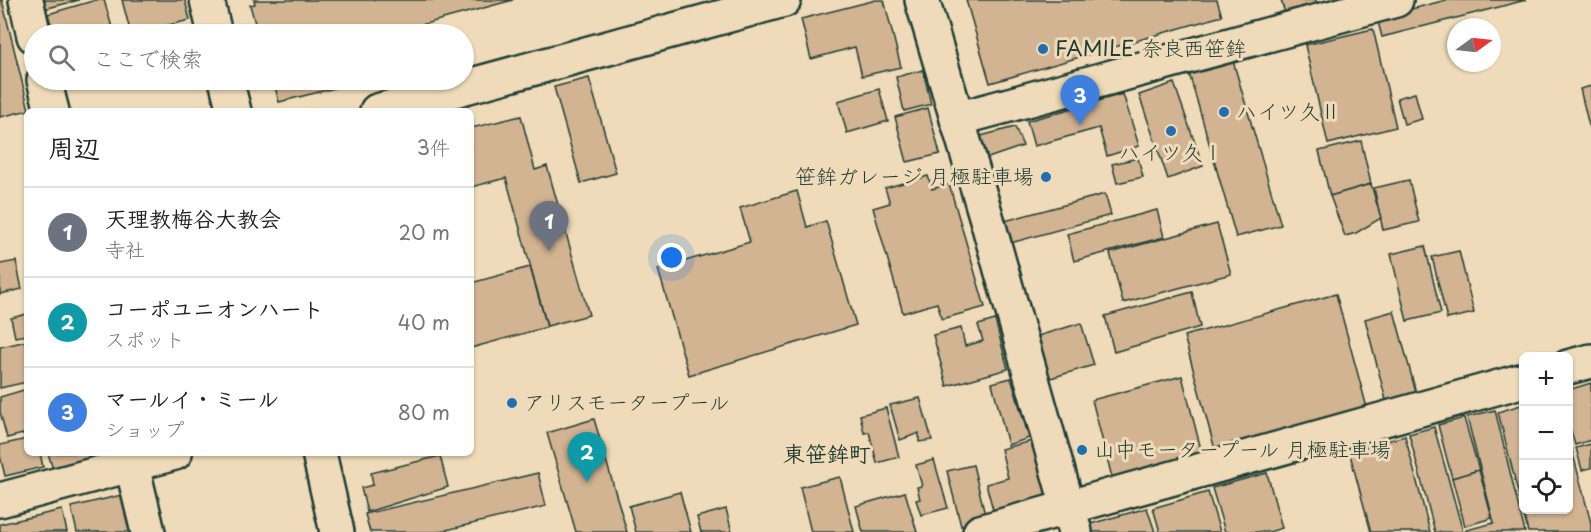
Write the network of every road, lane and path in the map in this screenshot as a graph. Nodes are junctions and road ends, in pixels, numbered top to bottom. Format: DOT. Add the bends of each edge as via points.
graph roads {
  1 [pos="26,0"];
  2 [pos="207,0"];
  3 [pos="784,0"];
  4 [pos="922,0"];
  5 [pos="1396,0"];
  6 [pos="692,12"];
  7 [pos="31,24"];
  8 [pos="213,24"];
  9 [pos="474,80"];
  10 [pos="47,90"];
  11 [pos="229,90"];
  12 [pos="443,90"];
  13 [pos="51,108"];
  14 [pos="233,108"];
  15 [pos="386,108"];
  16 [pos="957,119"];
  17 [pos="1591,361"];
  18 [pos="1573,367"];
  19 [pos="1519,382"];
  20 [pos="149,456"];
  21 [pos="320,456"];
  22 [pos="131,458"];
  23 [pos="0,500"];
  24 [pos="1072,520"];
  25 [pos="148,532"];
  26 [pos="337,532"];
  27 [pos="980,532"];
  1 -- 7 [label="street"];
  2 -- 8 [label="street"];
  3 -- 6 [label="street"];
  4 -- 16 [label="street"];
  5 -- 16 [label="street"];
  6 -- 9 [label="street"];
  10 -- 13 [label="street"];
  11 -- 14 [label="street"];
  12 -- 15 [label="street"];
  16 -- 24 [label="street"];
  17 -- 18 [label="street"];
  19 -- 24 [label="street"];
  20 -- 22 [label="street"];
  21 -- 26 [label="street"];
  22 -- 23 [label="street"];
  22 -- 25 [label="street"];
  24 -- 27 [label="street"];
}
